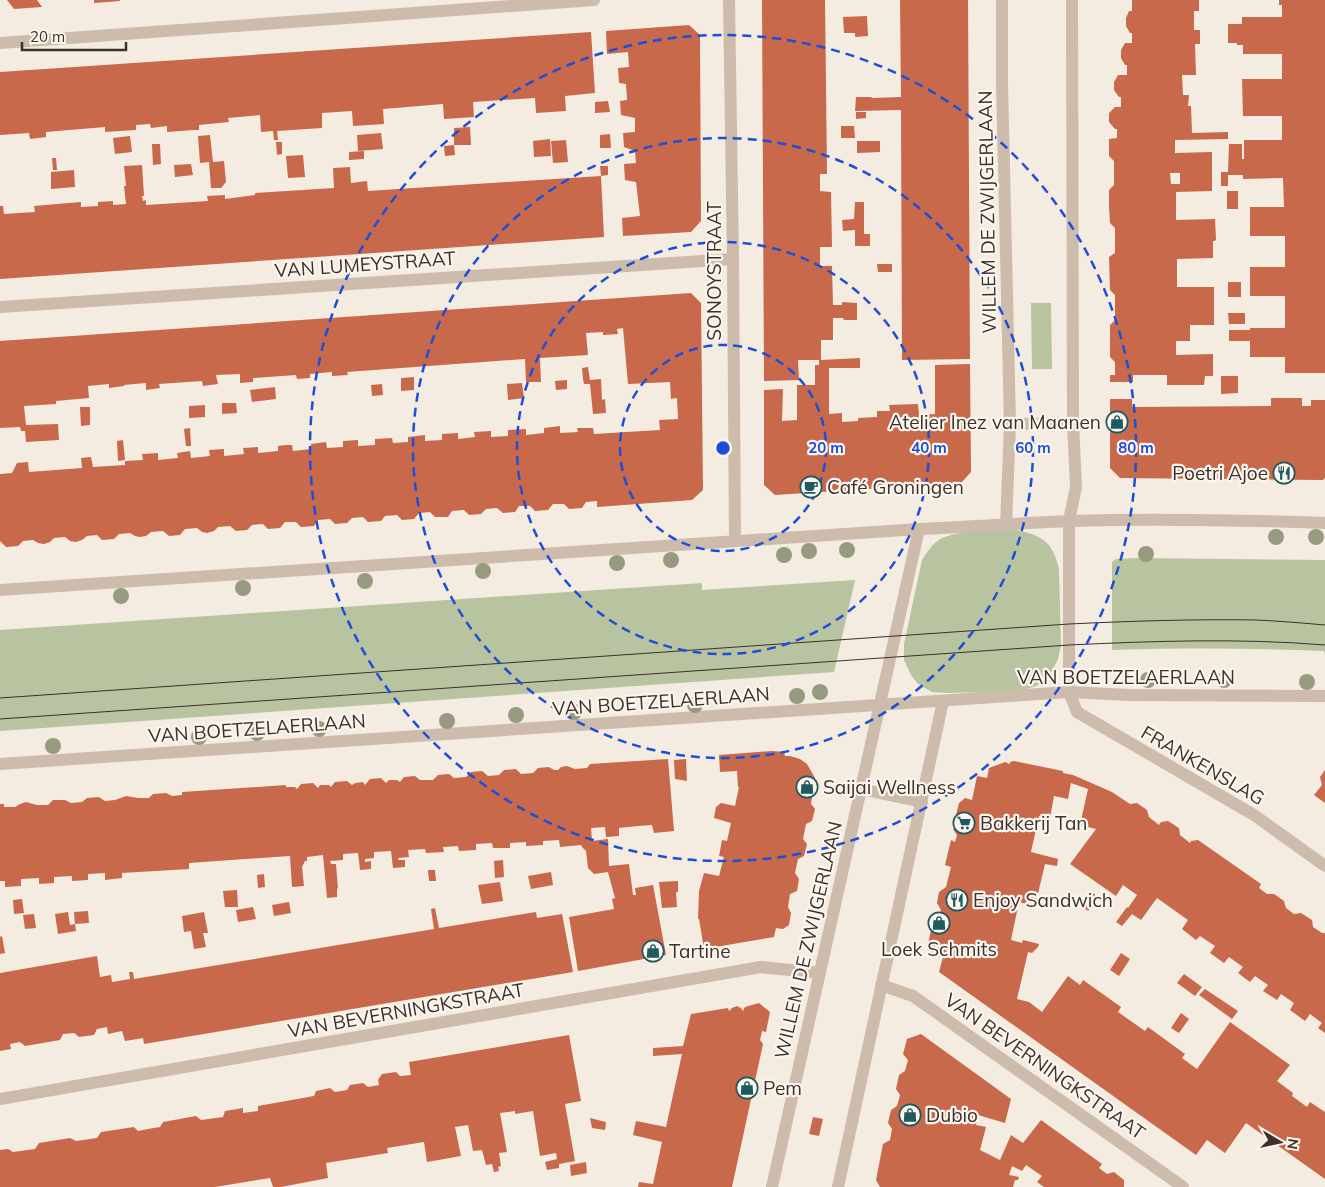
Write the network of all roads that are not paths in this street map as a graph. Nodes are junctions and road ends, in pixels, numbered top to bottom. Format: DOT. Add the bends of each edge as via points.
graph roads {
  1 [pos="594,0"];
  2 [pos="730,0"];
  3 [pos="1002,0"];
  4 [pos="1072,0"];
  5 [pos="464,4"];
  6 [pos="0,43"];
  7 [pos="733,260"];
  8 [pos="0,307"];
  9 [pos="1073,423"];
  10 [pos="1010,424"];
  11 [pos="1069,522"];
  12 [pos="1325,523"];
  13 [pos="1006,525"];
  14 [pos="919,529"];
  15 [pos="735,541"];
  16 [pos="0,590"];
  17 [pos="1070,692"];
  18 [pos="1325,696"];
  19 [pos="943,701"];
  20 [pos="879,705"];
  21 [pos="0,764"];
  22 [pos="861,789"];
  23 [pos="922,802"];
  24 [pos="1325,866"];
  25 [pos="820,973"];
  26 [pos="881,985"];
  27 [pos="0,1099"];
  28 [pos="772,1187"];
  29 [pos="838,1187"];
  30 [pos="1183,1187"];
  1 -- 5 [label="street"];
  2 -- 7 [label="street, SONOYSTRAAT"];
  3 -- 10 [label="street, WILLEM DE ZWIJGERLAAN"];
  4 -- 9 [label="street"];
  5 -- 6 [label="street"];
  7 -- 8 [label="street, VAN LUMEYSTRAAT"];
  7 -- 15 [label="street, SONOYSTRAAT"];
  9 -- 10 [label="street"];
  9 -- 11 [label="street" via="1076,487"];
  10 -- 13 [label="street, WILLEM DE ZWIJGERLAAN"];
  11 -- 12 [label="street" via="1248,520"];
  11 -- 13 [label="street"];
  11 -- 17 [label="street"];
  13 -- 14 [label="street"];
  14 -- 15 [label="street"];
  14 -- 20 [label="street, WILLEM DE ZWIJGERLAAN"];
  15 -- 16 [label="street"];
  17 -- 18 [label="street, VAN BOETZELAERLAAN"];
  17 -- 19 [label="street, VAN BOETZELAERLAAN"];
  17 -- 24 [label="street, FRANKENSLAG" via="1077,712 1254,815"];
  19 -- 20 [label="street, VAN BOETZELAERLAAN"];
  19 -- 23 [label="street"];
  20 -- 21 [label="street, VAN BOETZELAERLAAN"];
  20 -- 22 [label="street, WILLEM DE ZWIJGERLAAN"];
  22 -- 23 [label="street"];
  22 -- 25 [label="street, WILLEM DE ZWIJGERLAAN"];
  23 -- 26 [label="street"];
  25 -- 27 [label="street, VAN BEVERNINGKSTRAAT" via="761,967"];
  25 -- 28 [label="street, WILLEM DE ZWIJGERLAAN"];
  26 -- 29 [label="street"];
  26 -- 30 [label="street, VAN BEVERNINGKSTRAAT" via="913,996"];
}
